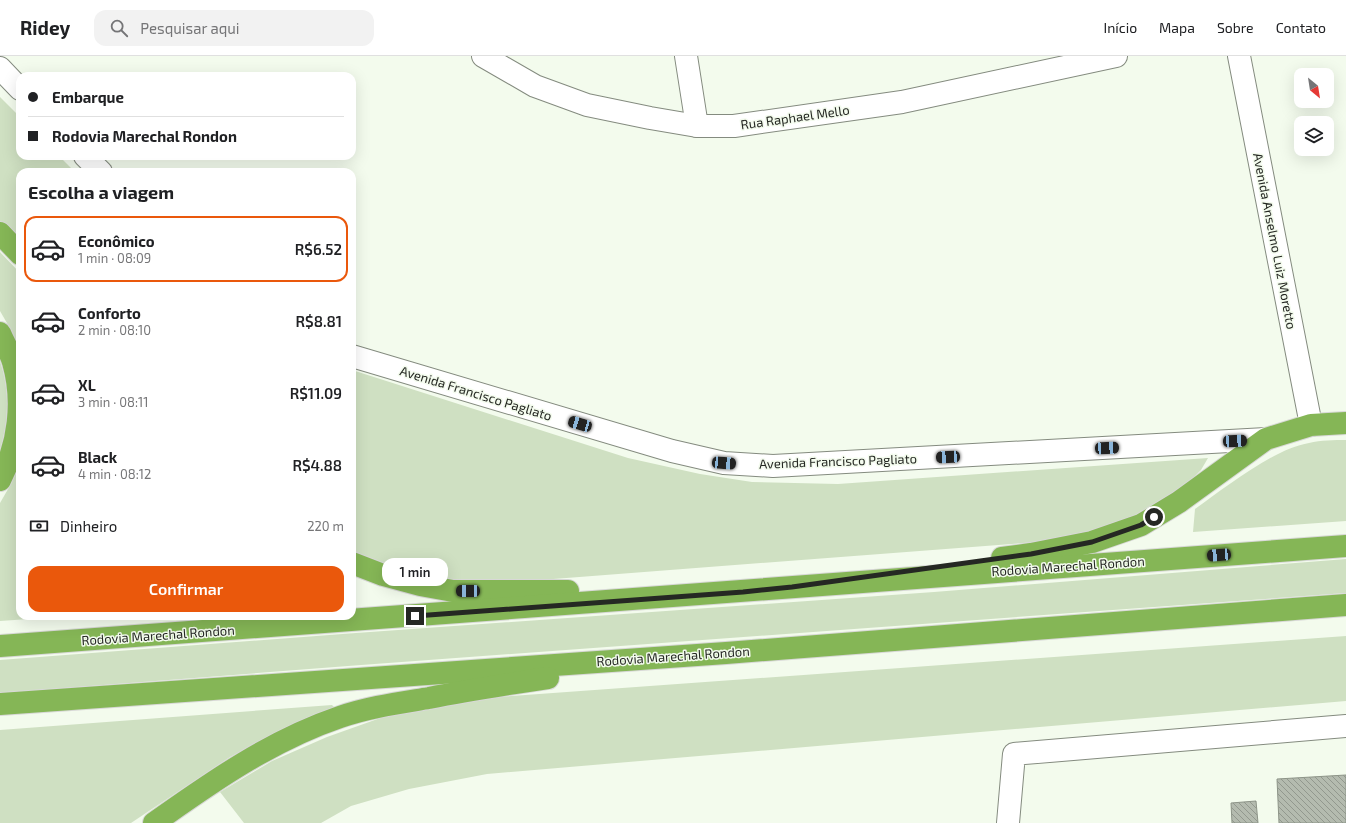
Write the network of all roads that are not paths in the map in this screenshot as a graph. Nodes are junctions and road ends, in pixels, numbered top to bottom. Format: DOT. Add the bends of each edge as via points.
graph roads {
  1 [pos="483,56"];
  2 [pos="686,56"];
  3 [pos="1116,56"];
  4 [pos="1239,56"];
  5 [pos="0,68"];
  6 [pos="16,85"];
  7 [pos="697,126"];
  8 [pos="89,160"];
  9 [pos="97,168"];
  10 [pos="0,234"];
  11 [pos="16,250"];
  12 [pos="0,333"];
  13 [pos="356,357"];
  14 [pos="16,378"];
  15 [pos="1346,423"];
  16 [pos="1311,425"];
  17 [pos="16,438"];
  18 [pos="1266,439"];
  19 [pos="0,480"];
  20 [pos="1346,546"];
  21 [pos="356,565"];
  22 [pos="792,587"];
  23 [pos="743,592"];
  24 [pos="1346,605"];
  25 [pos="0,646"];
  26 [pos="726,652"];
  27 [pos="0,704"];
  28 [pos="1346,726"];
  29 [pos="154,823"];
  30 [pos="1008,823"];
  1 -- 7 [label="street, Rua Raphael Mello" via="535,86 588,105"];
  2 -- 7 [label="street"];
  3 -- 7 [label="street, Rua Raphael Mello" via="902,102 734,126"];
  4 -- 16 [label="street, Avenida Anselmo Luiz Moretto"];
  5 -- 6 [label="street"];
  8 -- 9 [label="street"];
  10 -- 11 [label="highway"];
  12 -- 14 [label="highway" via="13,361"];
  13 -- 18 [label="street, Avenida Francisco Pagliato" via="672,451 724,463 773,466"];
  15 -- 16 [label="highway"];
  16 -- 18 [label="highway"];
  17 -- 19 [label="highway"];
  18 -- 22 [label="highway" via="1179,502 1141,525 1092,542 1031,554"];
  20 -- 22 [label="highway, Rodovia Marechal Rondon"];
  21 -- 23 [label="highway" via="383,575 453,591"];
  22 -- 23 [label="highway, Rodovia Marechal Rondon"];
  23 -- 25 [label="highway, Rodovia Marechal Rondon"];
  24 -- 26 [label="highway, Rodovia Marechal Rondon"];
  26 -- 27 [label="highway, Rodovia Marechal Rondon"];
  26 -- 29 [label="highway" via="498,685 378,707 340,717 262,751"];
  28 -- 30 [label="street" via="1014,754"];
}
